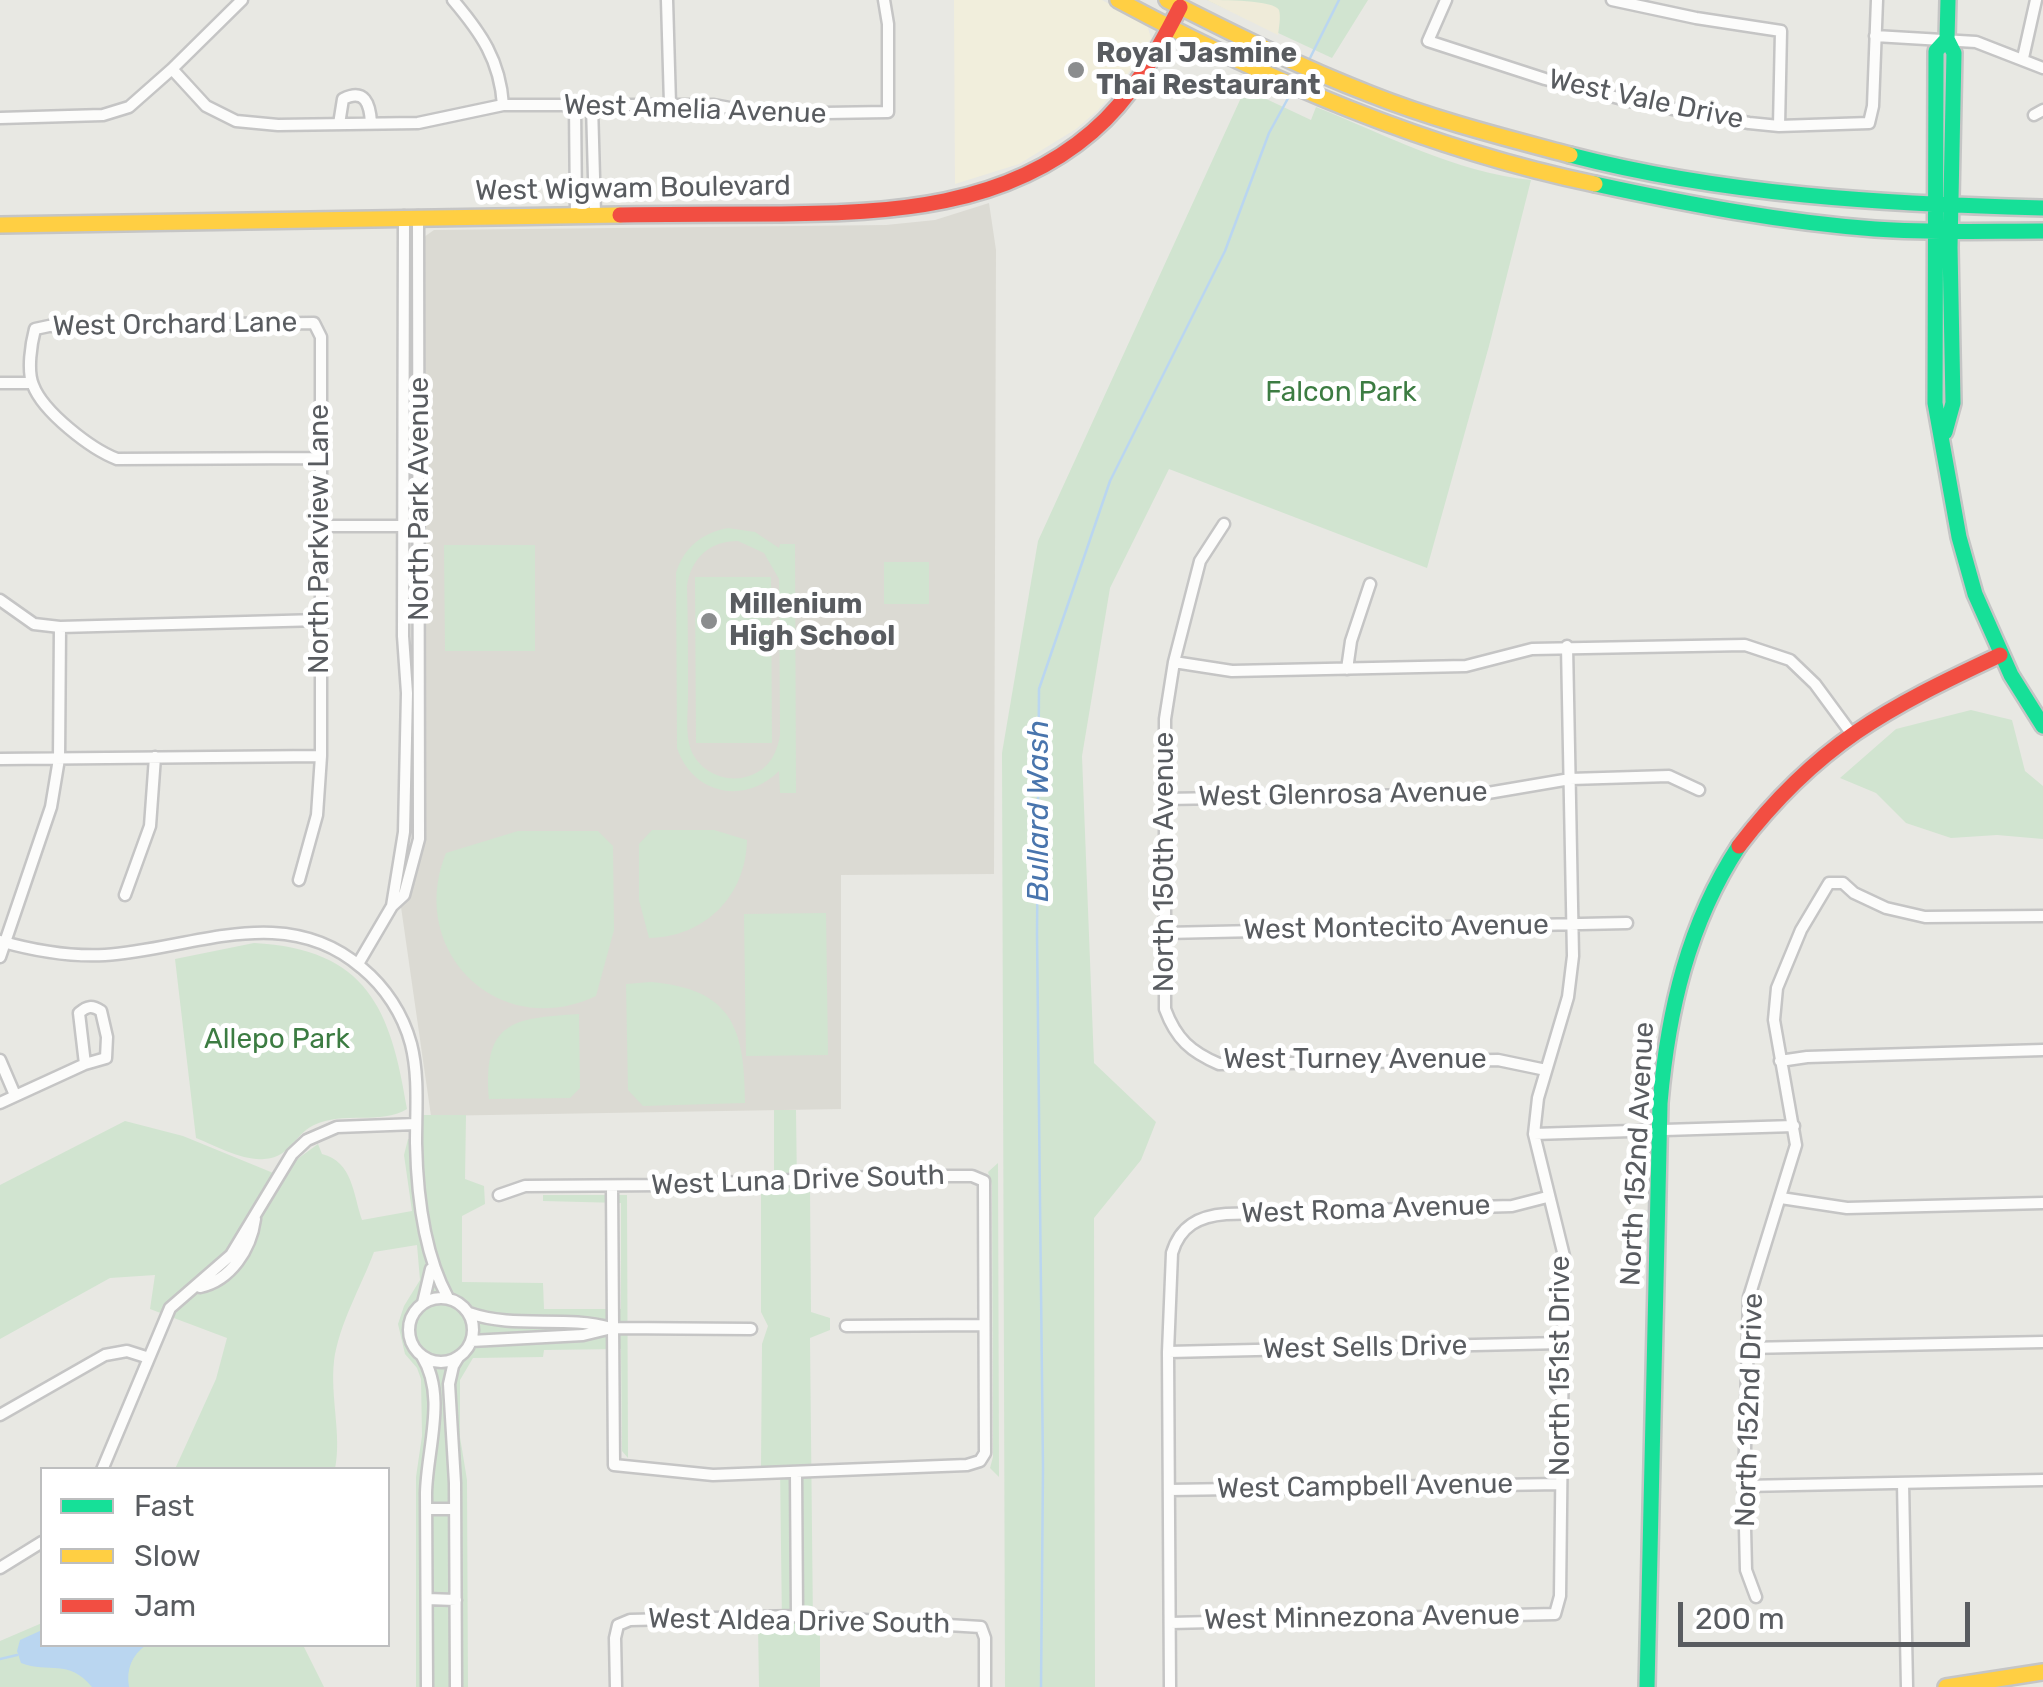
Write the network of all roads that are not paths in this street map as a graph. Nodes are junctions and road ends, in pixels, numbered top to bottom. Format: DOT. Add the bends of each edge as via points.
graph roads {
  1 [pos="242,0"];
  2 [pos="453,0"];
  3 [pos="667,0"];
  4 [pos="884,0"];
  5 [pos="1118,0"];
  6 [pos="1446,0"];
  7 [pos="1612,0"];
  8 [pos="1877,0"];
  9 [pos="1948,0"];
  10 [pos="2036,0"];
  11 [pos="1174,4"];
  12 [pos="1170,30"];
  13 [pos="1876,36"];
  14 [pos="1947,38"];
  15 [pos="2023,58"];
  16 [pos="2043,68"];
  17 [pos="172,69"];
  18 [pos="670,104"];
  19 [pos="503,105"];
  20 [pos="575,105"];
  21 [pos="592,105"];
  22 [pos="0,118"];
  23 [pos="340,124"];
  24 [pos="372,124"];
  25 [pos="1934,124"];
  26 [pos="1952,125"];
  27 [pos="1779,126"];
  28 [pos="2043,208"];
  29 [pos="576,214"];
  30 [pos="595,214"];
  31 [pos="411,216"];
  32 [pos="1942,219"];
  33 [pos="0,225"];
  34 [pos="2043,231"];
  35 [pos="314,323"];
  36 [pos="0,383"];
  37 [pos="31,383"];
  38 [pos="320,458"];
  39 [pos="1224,524"];
  40 [pos="420,525"];
  41 [pos="319,526"];
  42 [pos="405,526"];
  43 [pos="1370,584"];
  44 [pos="0,600"];
  45 [pos="320,620"];
  46 [pos="60,627"];
  47 [pos="1567,646"];
  48 [pos="2000,655"];
  49 [pos="1174,662"];
  50 [pos="1347,668"];
  51 [pos="2043,726"];
  52 [pos="1851,733"];
  53 [pos="320,756"];
  54 [pos="156,757"];
  55 [pos="59,759"];
  56 [pos="0,760"];
  57 [pos="1570,778"];
  58 [pos="405,781"];
  59 [pos="420,782"];
  60 [pos="1699,790"];
  61 [pos="1164,800"];
  62 [pos="299,880"];
  63 [pos="125,895"];
  64 [pos="392,906"];
  65 [pos="2043,916"];
  66 [pos="1627,923"];
  67 [pos="1572,924"];
  68 [pos="1165,933"];
  69 [pos="2,941"];
  70 [pos="0,957"];
  71 [pos="358,964"];
  72 [pos="1173,1031"];
  73 [pos="2043,1050"];
  74 [pos="0,1060"];
  75 [pos="1780,1061"];
  76 [pos="85,1064"];
  77 [pos="1546,1070"];
  78 [pos="14,1095"];
  79 [pos="0,1103"];
  80 [pos="416,1124"];
  81 [pos="1794,1126"];
  82 [pos="1660,1130"];
  83 [pos="1534,1134"];
  84 [pos="612,1186"];
  85 [pos="499,1195"];
  86 [pos="1547,1196"];
  87 [pos="1781,1198"];
  88 [pos="2043,1203"];
  89 [pos="432,1263"];
  90 [pos="448,1298"];
  91 [pos="423,1303"];
  92 [pos="469,1314"];
  93 [pos="984,1325"];
  94 [pos="846,1326"];
  95 [pos="612,1328"];
  96 [pos="751,1329"];
  97 [pos="471,1341"];
  98 [pos="2043,1342"];
  99 [pos="1562,1343"];
  100 [pos="1748,1348"];
  101 [pos="1168,1352"];
  102 [pos="422,1356"];
  103 [pos="459,1356"];
  104 [pos="149,1358"];
  105 [pos="0,1415"];
  106 [pos="103,1467"];
  107 [pos="796,1473"];
  108 [pos="2043,1480"];
  109 [pos="1903,1482"];
  110 [pos="1561,1484"];
  111 [pos="1744,1486"];
  112 [pos="1169,1490"];
  113 [pos="426,1510"];
  114 [pos="455,1510"];
  115 [pos="40,1543"];
  116 [pos="0,1568"];
  117 [pos="1756,1597"];
  118 [pos="427,1599"];
  119 [pos="456,1600"];
  120 [pos="1555,1614"];
  121 [pos="796,1616"];
  122 [pos="1170,1623"];
  123 [pos="2043,1672"];
  124 [pos="1978,1685"];
  125 [pos="427,1687"];
  126 [pos="456,1687"];
  127 [pos="616,1687"];
  128 [pos="986,1687"];
  129 [pos="1170,1687"];
  130 [pos="1647,1687"];
  131 [pos="1907,1687"];
  132 [pos="1946,1687"];
  1 -- 17 [label="street"];
  2 -- 19 [label="street" via="494,56"];
  3 -- 18 [label="street"];
  4 -- 18 [label="street, West Amelia Avenue" via="888,112 762,114"];
  5 -- 12 [label="street"];
  6 -- 27 [label="street, West Vale Drive" via="1428,41 1630,100"];
  7 -- 27 [label="street" via="1781,30"];
  8 -- 13 [label="street"];
  9 -- 14 [label="street"];
  10 -- 15 [label="street"];
  11 -- 12 [label="street, West Wigwam Boulevard"];
  11 -- 32 [label="street" via="1336,80 1470,128 1615,166"];
  12 -- 30 [label="street, West Wigwam Boulevard" via="1129,97 1097,130 1033,172 980,194 868,213"];
  12 -- 32 [label="street" via="1316,96 1551,175 1768,216"];
  13 -- 14 [label="street"];
  13 -- 27 [label="street, West Vale Drive" via="1868,124"];
  14 -- 15 [label="street"];
  14 -- 25 [label="street" via="1936,51"];
  14 -- 26 [label="street" via="1954,53"];
  15 -- 16 [label="street"];
  17 -- 22 [label="street" via="129,108"];
  17 -- 23 [label="street, West Amelia Avenue" via="206,106 236,122"];
  18 -- 21 [label="street, West Amelia Avenue"];
  19 -- 20 [label="street, West Amelia Avenue"];
  19 -- 24 [label="street, West Amelia Avenue" via="418,123"];
  20 -- 21 [label="street, West Amelia Avenue"];
  20 -- 29 [label="street"];
  21 -- 30 [label="street"];
  23 -- 24 [label="street, West Amelia Avenue"];
  23 -- 24 [label="street" via="343,99 356,94 370,104"];
  25 -- 26 [label="street"];
  25 -- 32 [label="street"];
  26 -- 32 [label="street"];
  28 -- 32 [label="street"];
  29 -- 30 [label="street, West Wigwam Boulevard"];
  29 -- 31 [label="street, West Wigwam Boulevard"];
  31 -- 33 [label="street, West Wigwam Boulevard"];
  31 -- 40 [label="street, North Park Avenue"];
  31 -- 42 [label="street, North Park Avenue"];
  32 -- 34 [label="street"];
  32 -- 48 [label="street" via="1953,403 1945,432 1949,482 1976,599"];
  35 -- 37 [label="street, West Orchard Lane" via="35,329"];
  35 -- 38 [label="street, North Parkview Lane" via="322,337"];
  36 -- 37 [label="street"];
  37 -- 38 [label="street" via="96,451 116,459"];
  38 -- 41 [label="street, North Parkview Lane"];
  39 -- 49 [label="street, North 150th Avenue" via="1200,560"];
  40 -- 42 [label="street"];
  40 -- 59 [label="street, North Park Avenue"];
  41 -- 42 [label="street"];
  41 -- 45 [label="street, North Parkview Lane"];
  42 -- 58 [label="street, North Park Avenue"];
  43 -- 50 [label="street"];
  44 -- 46 [label="street" via="34,624"];
  45 -- 46 [label="street"];
  45 -- 53 [label="street, North Parkview Lane"];
  46 -- 55 [label="street"];
  47 -- 50 [label="street" via="1466,666"];
  47 -- 52 [label="street" via="1759,648 1790,660"];
  47 -- 57 [label="street, North 151st Drive"];
  48 -- 51 [label="street"];
  48 -- 52 [label="street, North 152nd Avenue"];
  49 -- 50 [label="street" via="1217,671"];
  49 -- 61 [label="street, North 150th Avenue" via="1164,719"];
  52 -- 82 [label="street, North 152nd Avenue" via="1770,806 1705,904 1668,1013"];
  53 -- 54 [label="street"];
  53 -- 62 [label="street, North Parkview Lane" via="317,815"];
  54 -- 55 [label="street"];
  54 -- 63 [label="street" via="150,826"];
  55 -- 56 [label="street"];
  55 -- 69 [label="street" via="51,808"];
  57 -- 60 [label="street, West Glenrosa Avenue" via="1668,776"];
  57 -- 61 [label="street, West Glenrosa Avenue" via="1482,794"];
  57 -- 67 [label="street, North 151st Drive"];
  58 -- 59 [label="street"];
  58 -- 64 [label="street, North Park Avenue"];
  59 -- 64 [label="street, North Park Avenue" via="417,852 404,894"];
  61 -- 68 [label="street, North 150th Avenue"];
  64 -- 71 [label="street, North Park Avenue"];
  65 -- 75 [label="street, North 152nd Drive" via="1925,916 1886,908 1829,883 1777,988"];
  66 -- 67 [label="street, West Montecito Avenue"];
  67 -- 68 [label="street, West Montecito Avenue"];
  67 -- 77 [label="street, North 151st Drive" via="1568,997"];
  68 -- 72 [label="street, North 150th Avenue" via="1165,1009"];
  69 -- 70 [label="street"];
  69 -- 71 [label="street" via="101,955 262,930 313,940"];
  71 -- 80 [label="street" via="382,988 408,1034"];
  72 -- 77 [label="street, West Turney Avenue" via="1192,1052 1219,1064 1498,1060"];
  73 -- 75 [label="street"];
  74 -- 78 [label="street"];
  75 -- 81 [label="street, North 152nd Drive"];
  76 -- 76 [label="street" via="106,1058 107,1037 94,1006 79,1013"];
  76 -- 78 [label="street"];
  77 -- 83 [label="street, North 151st Drive"];
  78 -- 79 [label="street"];
  80 -- 89 [label="street"];
  80 -- 104 [label="street" via="337,1127 299,1146 223,1277 194,1288 170,1308"];
  81 -- 82 [label="street"];
  81 -- 87 [label="street, North 152nd Drive" via="1796,1146"];
  82 -- 83 [label="street"];
  82 -- 130 [label="street, North 152nd Avenue"];
  83 -- 86 [label="street, North 151st Drive"];
  84 -- 85 [label="street, West Luna Drive South" via="525,1186"];
  84 -- 93 [label="street, West Luna Drive South" via="972,1176 984,1181"];
  84 -- 95 [label="street"];
  86 -- 99 [label="street, North 151st Drive" via="1564,1256"];
  86 -- 101 [label="street, West Roma Avenue" via="1512,1206 1198,1219 1172,1253"];
  87 -- 88 [label="street" via="1847,1208"];
  87 -- 100 [label="street, North 152nd Drive" via="1749,1297"];
  89 -- 90 [label="street"];
  89 -- 91 [label="street"];
  90 -- 91 [label="street"];
  90 -- 92 [label="street"];
  91 -- 102 [label="street" via="409,1329"];
  92 -- 95 [label="street"];
  92 -- 97 [label="street"];
  93 -- 94 [label="street"];
  93 -- 107 [label="street" via="980,1460"];
  95 -- 96 [label="street"];
  95 -- 97 [label="street"];
  95 -- 107 [label="street" via="614,1465 713,1476"];
  97 -- 103 [label="street"];
  98 -- 100 [label="street"];
  99 -- 101 [label="street, West Sells Drive"];
  99 -- 110 [label="street, North 151st Drive"];
  100 -- 111 [label="street, North 152nd Drive"];
  101 -- 112 [label="street"];
  102 -- 103 [label="street" via="441,1362"];
  102 -- 113 [label="street" via="433,1379"];
  103 -- 114 [label="street" via="449,1384"];
  104 -- 105 [label="street" via="127,1351 105,1355"];
  104 -- 106 [label="street"];
  107 -- 121 [label="street"];
  108 -- 109 [label="street"];
  109 -- 111 [label="street"];
  109 -- 131 [label="street"];
  110 -- 112 [label="street, West Campbell Avenue"];
  110 -- 120 [label="street, North 151st Drive"];
  111 -- 117 [label="street, North 152nd Drive" via="1746,1570"];
  112 -- 122 [label="street"];
  113 -- 114 [label="street"];
  113 -- 118 [label="street"];
  114 -- 119 [label="street"];
  115 -- 116 [label="street"];
  118 -- 119 [label="street"];
  118 -- 125 [label="street"];
  119 -- 126 [label="street"];
  120 -- 122 [label="street, West Minnezona Avenue"];
  121 -- 127 [label="street, West Aldea Drive South" via="630,1620 618,1625 615,1638"];
  121 -- 128 [label="street, West Aldea Drive South" via="981,1627"];
  122 -- 129 [label="street"];
  123 -- 124 [label="street"];
  124 -- 132 [label="street"];
}
